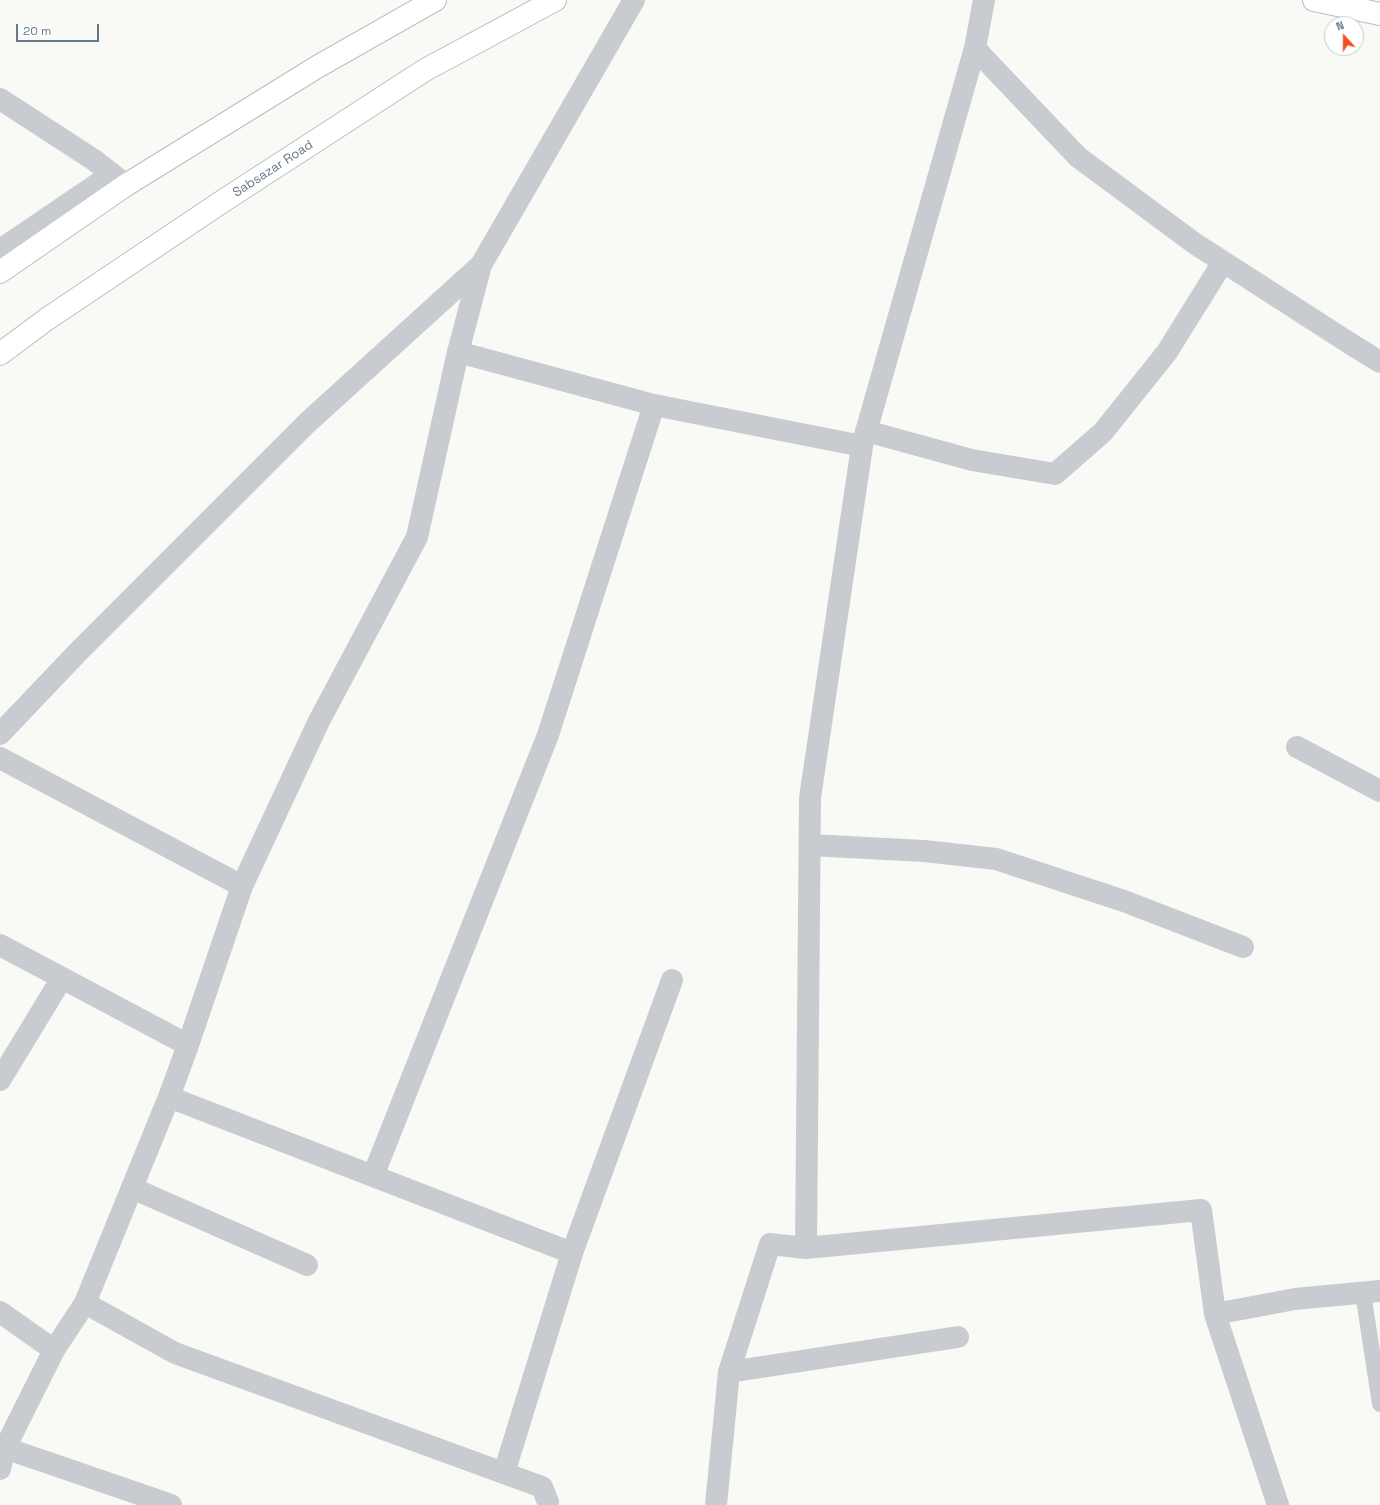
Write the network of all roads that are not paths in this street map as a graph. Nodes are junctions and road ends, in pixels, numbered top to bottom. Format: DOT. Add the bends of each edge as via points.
graph roads {
  1 [pos="435,0"];
  2 [pos="555,0"];
  3 [pos="634,0"];
  4 [pos="984,0"];
  5 [pos="1314,0"];
  6 [pos="1380,14"];
  7 [pos="975,48"];
  8 [pos="0,99"];
  9 [pos="119,180"];
  10 [pos="0,250"];
  11 [pos="1223,262"];
  12 [pos="480,265"];
  13 [pos="0,272"];
  14 [pos="458,352"];
  15 [pos="0,354"];
  16 [pos="1380,362"];
  17 [pos="654,405"];
  18 [pos="864,439"];
  19 [pos="0,734"];
  20 [pos="1297,748"];
  21 [pos="0,758"];
  22 [pos="1380,792"];
  23 [pos="810,845"];
  24 [pos="242,886"];
  25 [pos="0,945"];
  26 [pos="1243,948"];
  27 [pos="62,978"];
  28 [pos="672,980"];
  29 [pos="188,1045"];
  30 [pos="0,1080"];
  31 [pos="169,1097"];
  32 [pos="373,1176"];
  33 [pos="132,1188"];
  34 [pos="806,1248"];
  35 [pos="572,1253"];
  36 [pos="307,1265"];
  37 [pos="1372,1292"];
  38 [pos="85,1303"];
  39 [pos="0,1312"];
  40 [pos="1215,1314"];
  41 [pos="958,1337"];
  42 [pos="54,1350"];
  43 [pos="729,1372"];
  44 [pos="1380,1404"];
  45 [pos="5,1448"];
  46 [pos="0,1469"];
  47 [pos="504,1473"];
  48 [pos="171,1505"];
  49 [pos="548,1505"];
  50 [pos="716,1505"];
  51 [pos="1278,1505"];
  1 -- 9 [label="main road"];
  2 -- 15 [label="main road, Sabsazar Road" via="425,70 223,201 47,319"];
  3 -- 12 [label="street"];
  4 -- 7 [label="street"];
  5 -- 6 [label="main road"];
  7 -- 11 [label="street" via="1078,157"];
  7 -- 18 [label="street"];
  8 -- 9 [label="street" via="94,160"];
  9 -- 10 [label="street"];
  9 -- 13 [label="main road"];
  11 -- 16 [label="street"];
  11 -- 18 [label="street" via="1167,352 1103,432 1055,474"];
  12 -- 14 [label="street"];
  12 -- 19 [label="street" via="307,423 79,651"];
  14 -- 17 [label="street"];
  14 -- 24 [label="street" via="417,537 319,721"];
  17 -- 18 [label="street"];
  17 -- 32 [label="street" via="548,735"];
  18 -- 23 [label="street" via="810,798"];
  20 -- 22 [label="street"];
  21 -- 24 [label="street"];
  23 -- 26 [label="street" via="924,851 996,859 1124,901"];
  23 -- 34 [label="street"];
  24 -- 29 [label="street"];
  25 -- 27 [label="street"];
  27 -- 29 [label="street"];
  27 -- 30 [label="street"];
  28 -- 35 [label="street"];
  29 -- 31 [label="street"];
  31 -- 32 [label="street"];
  31 -- 33 [label="street"];
  32 -- 35 [label="street"];
  33 -- 36 [label="street"];
  33 -- 38 [label="street"];
  34 -- 40 [label="street" via="1201,1210"];
  34 -- 43 [label="street" via="770,1244"];
  35 -- 47 [label="street"];
  37 -- 40 [label="street" via="1295,1299"];
  37 -- 44 [label="lane"];
  38 -- 42 [label="street"];
  38 -- 47 [label="street" via="175,1353"];
  39 -- 42 [label="street"];
  40 -- 51 [label="street"];
  41 -- 43 [label="street"];
  42 -- 45 [label="street"];
  43 -- 50 [label="street"];
  45 -- 46 [label="street"];
  45 -- 48 [label="street"];
  47 -- 49 [label="street" via="542,1487"];
}
